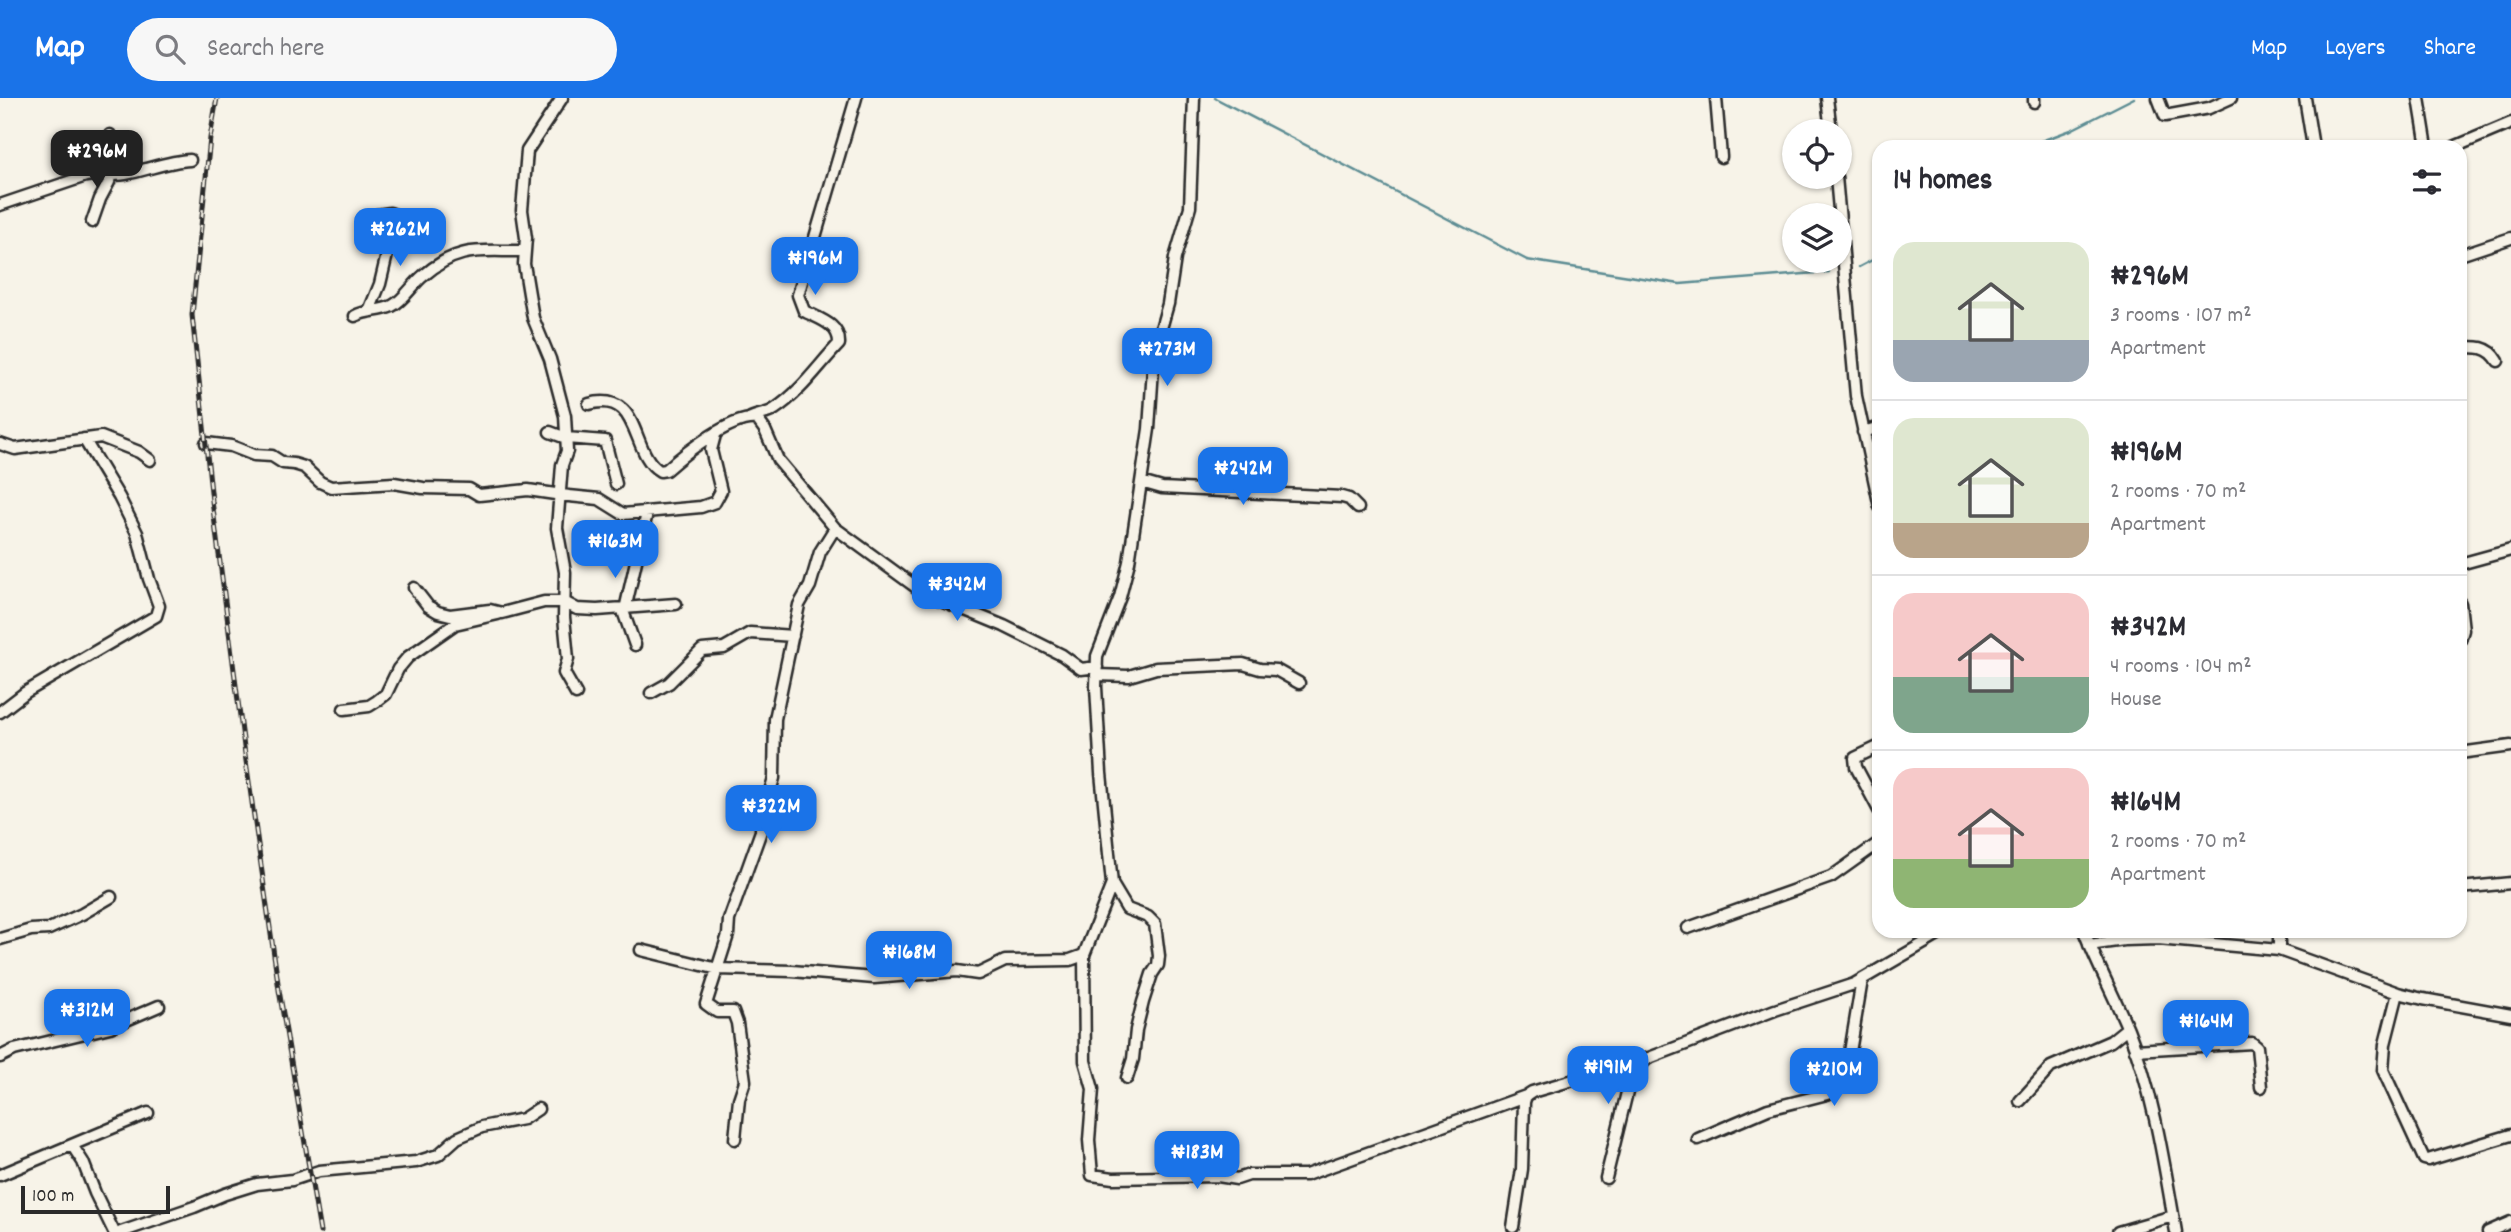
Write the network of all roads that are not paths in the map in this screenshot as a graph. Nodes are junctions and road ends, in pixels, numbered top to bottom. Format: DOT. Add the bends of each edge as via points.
graph roads {
  1 [pos="548,98"];
  2 [pos="856,98"];
  3 [pos="1194,98"];
  4 [pos="1716,98"];
  5 [pos="1827,98"];
  6 [pos="2158,98"];
  7 [pos="2231,98"];
  8 [pos="2305,98"];
  9 [pos="2419,98"];
  10 [pos="561,99"];
  11 [pos="1829,119"];
  12 [pos="2511,123"];
  13 [pos="110,135"];
  14 [pos="2312,140"];
  15 [pos="2426,140"];
  16 [pos="2467,142"];
  17 [pos="1721,156"];
  18 [pos="190,160"];
  19 [pos="109,175"];
  20 [pos="1837,189"];
  21 [pos="0,205"];
  22 [pos="377,215"];
  23 [pos="414,220"];
  24 [pos="92,222"];
  25 [pos="433,230"];
  26 [pos="2511,238"];
  27 [pos="526,251"];
  28 [pos="2467,253"];
  29 [pos="369,311"];
  30 [pos="355,316"];
  31 [pos="2467,348"];
  32 [pos="2498,361"];
  33 [pos="589,404"];
  34 [pos="748,419"];
  35 [pos="1872,429"];
  36 [pos="550,432"];
  37 [pos="1863,432"];
  38 [pos="715,435"];
  39 [pos="566,438"];
  40 [pos="84,439"];
  41 [pos="206,443"];
  42 [pos="0,444"];
  43 [pos="150,460"];
  44 [pos="1872,472"];
  45 [pos="1141,481"];
  46 [pos="616,484"];
  47 [pos="561,495"];
  48 [pos="1358,508"];
  49 [pos="647,513"];
  50 [pos="835,528"];
  51 [pos="2511,550"];
  52 [pos="2467,562"];
  53 [pos="414,588"];
  54 [pos="564,602"];
  55 [pos="676,604"];
  56 [pos="626,608"];
  57 [pos="502,613"];
  58 [pos="793,636"];
  59 [pos="635,645"];
  60 [pos="1097,671"];
  61 [pos="1299,683"];
  62 [pos="651,693"];
  63 [pos="576,694"];
  64 [pos="345,709"];
  65 [pos="0,712"];
  66 [pos="2511,746"];
  67 [pos="1872,750"];
  68 [pos="2467,751"];
  69 [pos="1872,797"];
  70 [pos="1872,848"];
  71 [pos="2511,883"];
  72 [pos="1112,884"];
  73 [pos="2467,887"];
  74 [pos="111,897"];
  75 [pos="1688,929"];
  76 [pos="1933,938"];
  77 [pos="2086,938"];
  78 [pos="2142,938"];
  79 [pos="2192,938"];
  80 [pos="2279,938"];
  81 [pos="0,939"];
  82 [pos="2089,946"];
  83 [pos="641,950"];
  84 [pos="2279,950"];
  85 [pos="1084,955"];
  86 [pos="718,969"];
  87 [pos="1862,980"];
  88 [pos="2398,992"];
  89 [pos="159,1006"];
  90 [pos="2511,1015"];
  91 [pos="2127,1028"];
  92 [pos="2135,1050"];
  93 [pos="0,1057"];
  94 [pos="1649,1058"];
  95 [pos="1127,1077"];
  96 [pos="2261,1087"];
  97 [pos="1526,1096"];
  98 [pos="2020,1101"];
  99 [pos="538,1109"];
  100 [pos="148,1113"];
  101 [pos="2511,1135"];
  102 [pos="734,1139"];
  103 [pos="1698,1139"];
  104 [pos="72,1145"];
  105 [pos="0,1175"];
  106 [pos="1606,1178"];
  107 [pos="2173,1216"];
  108 [pos="2511,1222"];
  109 [pos="1513,1227"];
  110 [pos="114,1232"];
  111 [pos="121,1232"];
  112 [pos="2118,1232"];
  113 [pos="2176,1232"];
  114 [pos="2488,1232"];
  1 -- 10 [label="street"];
  2 -- 34 [label="street" via="798,295 804,311 834,327 839,344 772,412"];
  3 -- 45 [label="street" via="1190,207 1154,353"];
  4 -- 17 [label="street"];
  5 -- 11 [label="street"];
  6 -- 7 [label="street" via="2165,116 2209,108"];
  8 -- 14 [label="street"];
  9 -- 15 [label="street"];
  10 -- 27 [label="street" via="527,150 522,210"];
  12 -- 16 [label="street"];
  13 -- 19 [label="street"];
  18 -- 19 [label="street"];
  19 -- 21 [label="street" via="86,177"];
  19 -- 24 [label="street"];
  20 -- 37 [label="street"];
  22 -- 23 [label="street" via="390,213"];
  23 -- 25 [label="street"];
  23 -- 29 [label="street" via="389,246"];
  26 -- 28 [label="street"];
  27 -- 29 [label="street" via="467,251 421,277 395,305"];
  27 -- 39 [label="street" via="533,318 554,373"];
  29 -- 30 [label="street"];
  31 -- 32 [label="street" via="2484,348"];
  33 -- 38 [label="street" via="609,403 627,414 647,457 660,471"];
  34 -- 38 [label="street"];
  34 -- 50 [label="street" via="757,419 778,460"];
  35 -- 37 [label="street"];
  36 -- 39 [label="street"];
  37 -- 44 [label="street"];
  38 -- 49 [label="street" via="711,450 721,491 715,502 701,508"];
  39 -- 46 [label="street" via="605,441"];
  39 -- 47 [label="street"];
  40 -- 42 [label="street" via="15,449"];
  40 -- 43 [label="street" via="101,438"];
  40 -- 65 [label="street" via="137,533 159,606 156,616"];
  41 -- 47 [label="street" via="295,464 331,487 394,484 469,489 479,495 516,490"];
  45 -- 48 [label="street" via="1162,488 1342,497"];
  45 -- 60 [label="street" via="1127,572 1097,656"];
  47 -- 49 [label="street" via="598,499 623,514"];
  47 -- 54 [label="street" via="557,528 565,572"];
  49 -- 56 [label="street"];
  50 -- 58 [label="street" via="820,552 799,606"];
  50 -- 60 [label="street" via="923,593 1004,626 1081,668"];
  51 -- 52 [label="street"];
  53 -- 57 [label="street" via="438,612"];
  54 -- 56 [label="street" via="577,609"];
  54 -- 57 [label="street"];
  54 -- 63 [label="street" via="565,673"];
  55 -- 56 [label="street"];
  56 -- 59 [label="street"];
  57 -- 64 [label="street" via="455,624 408,657 377,701"];
  58 -- 62 [label="street" via="750,633 724,648 702,650 669,683"];
  58 -- 86 [label="street" via="775,719 774,778"];
  60 -- 61 [label="street" via="1129,676 1156,668 1243,664 1276,670"];
  60 -- 72 [label="street" via="1104,821"];
  66 -- 68 [label="street"];
  67 -- 69 [label="street" via="1855,758"];
  70 -- 75 [label="street" via="1831,877"];
  71 -- 73 [label="street"];
  72 -- 85 [label="street"];
  72 -- 95 [label="street" via="1127,909 1148,917 1157,929 1159,961 1143,1002"];
  74 -- 81 [label="street" via="49,929"];
  76 -- 87 [label="street"];
  77 -- 82 [label="street"];
  78 -- 82 [label="street"];
  79 -- 84 [label="street"];
  80 -- 84 [label="street"];
  82 -- 91 [label="street"];
  83 -- 86 [label="street"];
  84 -- 88 [label="street"];
  85 -- 86 [label="street" via="1070,960 1004,961 978,974 957,971 874,978"];
  85 -- 97 [label="street" via="1085,1061 1093,1089 1092,1175 1237,1179 1306,1175"];
  86 -- 102 [label="street" via="706,1004 717,1013 733,1012 745,1082"];
  87 -- 94 [label="street"];
  87 -- 103 [label="street" via="1850,1052 1836,1088 1768,1109"];
  88 -- 90 [label="street"];
  88 -- 101 [label="street" via="2383,1070 2424,1159"];
  89 -- 93 [label="street" via="110,1027"];
  91 -- 92 [label="street"];
  91 -- 98 [label="street" via="2111,1041 2051,1067"];
  92 -- 96 [label="street" via="2252,1042 2257,1047"];
  92 -- 107 [label="street" via="2157,1122"];
  94 -- 97 [label="street"];
  94 -- 106 [label="street" via="1632,1072"];
  97 -- 109 [label="street"];
  99 -- 111 [label="street" via="523,1119 482,1126 457,1138 438,1155 257,1184"];
  100 -- 104 [label="street"];
  104 -- 105 [label="street"];
  104 -- 110 [label="street"];
  107 -- 112 [label="street"];
  107 -- 113 [label="street"];
  108 -- 114 [label="street"];
}
